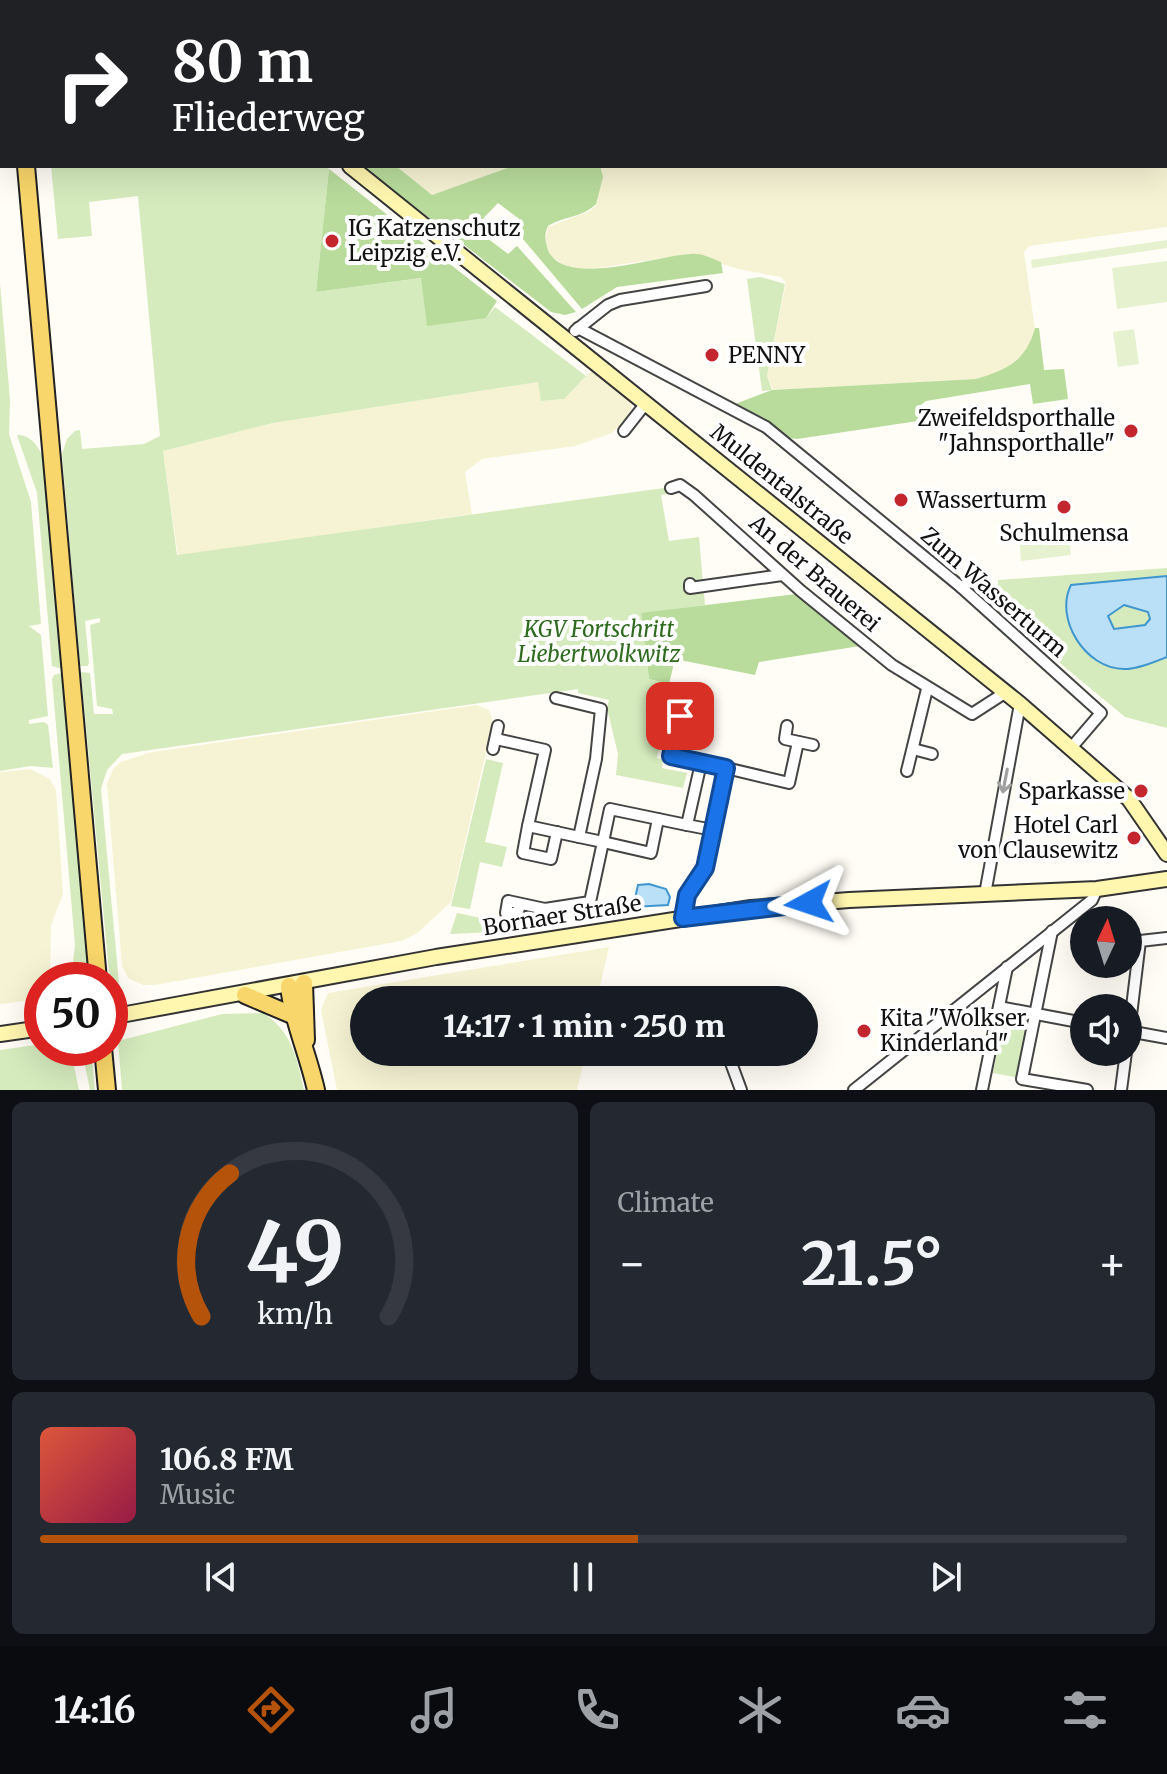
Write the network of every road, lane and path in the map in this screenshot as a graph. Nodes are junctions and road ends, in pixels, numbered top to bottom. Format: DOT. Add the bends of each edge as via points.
graph roads {
  1 [pos="26,168"];
  2 [pos="353,168"];
  3 [pos="706,286"];
  4 [pos="573,333"];
  5 [pos="646,403"];
  6 [pos="624,431"];
  7 [pos="676,487"];
  8 [pos="782,575"];
  9 [pos="982,575"];
  10 [pos="690,584"];
  11 [pos="961,587"];
  12 [pos="927,689"];
  13 [pos="1006,692"];
  14 [pos="556,698"];
  15 [pos="1020,704"];
  16 [pos="680,716"];
  17 [pos="498,726"];
  18 [pos="787,726"];
  19 [pos="798,742"];
  20 [pos="813,745"];
  21 [pos="1071,748"];
  22 [pos="913,749"];
  23 [pos="932,754"];
  24 [pos="701,763"];
  25 [pos="726,768"];
  26 [pos="907,771"];
  27 [pos="658,819"];
  28 [pos="687,825"];
  29 [pos="528,826"];
  30 [pos="713,830"];
  31 [pos="557,832"];
  32 [pos="579,837"];
  33 [pos="603,842"];
  34 [pos="1167,854"];
  35 [pos="1167,879"];
  36 [pos="1097,889"];
  37 [pos="985,894"];
  38 [pos="521,904"];
  39 [pos="683,918"];
  40 [pos="1052,931"];
  41 [pos="1167,938"];
  42 [pos="96,962"];
  43 [pos="1007,967"];
  44 [pos="297,984"];
  45 [pos="1133,994"];
  46 [pos="245,995"];
  47 [pos="999,1007"];
  48 [pos="128,1014"];
  49 [pos="1034,1014"];
  50 [pos="292,1015"];
  51 [pos="1070,1020"];
  52 [pos="24,1031"];
  53 [pos="0,1034"];
  54 [pos="1142,1034"];
  55 [pos="1167,1038"];
  56 [pos="306,1046"];
  57 [pos="105,1066"];
  58 [pos="732,1066"];
  59 [pos="1124,1066"];
  60 [pos="107,1090"];
  61 [pos="316,1090"];
  62 [pos="741,1090"];
  63 [pos="854,1090"];
  64 [pos="982,1090"];
  65 [pos="1087,1090"];
  66 [pos="1121,1090"];
  1 -- 42 [label="main road"];
  2 -- 4 [label="main road, Muldentalstraße"];
  3 -- 4 [label="street" via="620,300"];
  4 -- 5 [label="main road, Muldentalstraße"];
  4 -- 11 [label="street, Zum Wasserturm" via="766,427"];
  5 -- 6 [label="street"];
  5 -- 13 [label="main road, Muldentalstraße"];
  7 -- 8 [label="street, An der Brauerei"];
  8 -- 10 [label="street"];
  8 -- 12 [label="street, An der Brauerei"];
  9 -- 11 [label="street"];
  11 -- 21 [label="street, Zum Wasserturm" via="1101,713"];
  12 -- 13 [label="street, An der Brauerei" via="972,714"];
  12 -- 22 [label="street"];
  13 -- 15 [label="main road, Muldentalstraße"];
  14 -- 32 [label="street" via="601,709"];
  15 -- 21 [label="main road, Muldentalstraße"];
  15 -- 37 [label="street, one-way"];
  16 -- 24 [label="street" via="671,756"];
  17 -- 29 [label="street" via="494,744 545,750"];
  18 -- 19 [label="street" via="785,739"];
  19 -- 20 [label="street"];
  19 -- 25 [label="street" via="789,783"];
  21 -- 34 [label="main road, Muldentalstraße" via="1138,809"];
  22 -- 23 [label="street"];
  22 -- 26 [label="street"];
  24 -- 25 [label="street"];
  24 -- 28 [label="street"];
  25 -- 30 [label="street"];
  27 -- 28 [label="street"];
  27 -- 33 [label="street" via="610,809"];
  27 -- 33 [label="street" via="651,853"];
  28 -- 30 [label="street"];
  29 -- 31 [label="street"];
  29 -- 31 [label="street" via="523,853 551,859"];
  30 -- 39 [label="street" via="705,868 687,895"];
  31 -- 32 [label="street"];
  32 -- 33 [label="street"];
  33 -- 38 [label="street" via="590,902 545,909"];
  35 -- 36 [label="main road, Bornaer Straße"];
  36 -- 37 [label="main road, Bornaer Straße"];
  36 -- 40 [label="street" via="1092,900"];
  37 -- 39 [label="main road, Bornaer Straße" via="838,900"];
  39 -- 44 [label="main road, Bornaer Straße"];
  40 -- 43 [label="street"];
  40 -- 49 [label="street"];
  41 -- 45 [label="street" via="1140,941"];
  43 -- 47 [label="street"];
  43 -- 63 [label="street"];
  44 -- 46 [label="main road, Bornaer Straße"];
  44 -- 50 [label="main road"];
  44 -- 56 [label="main road"];
  46 -- 48 [label="main road, Bornaer Straße"];
  46 -- 50 [label="main road"];
  47 -- 49 [label="street"];
  47 -- 64 [label="street"];
  49 -- 51 [label="street"];
  49 -- 65 [label="street" via="1022,1079"];
  50 -- 56 [label="main road"];
  52 -- 53 [label="main road"];
  54 -- 55 [label="street"];
  56 -- 61 [label="main road"];
  57 -- 60 [label="main road"];
  58 -- 62 [label="street"];
  59 -- 66 [label="street"];
}
